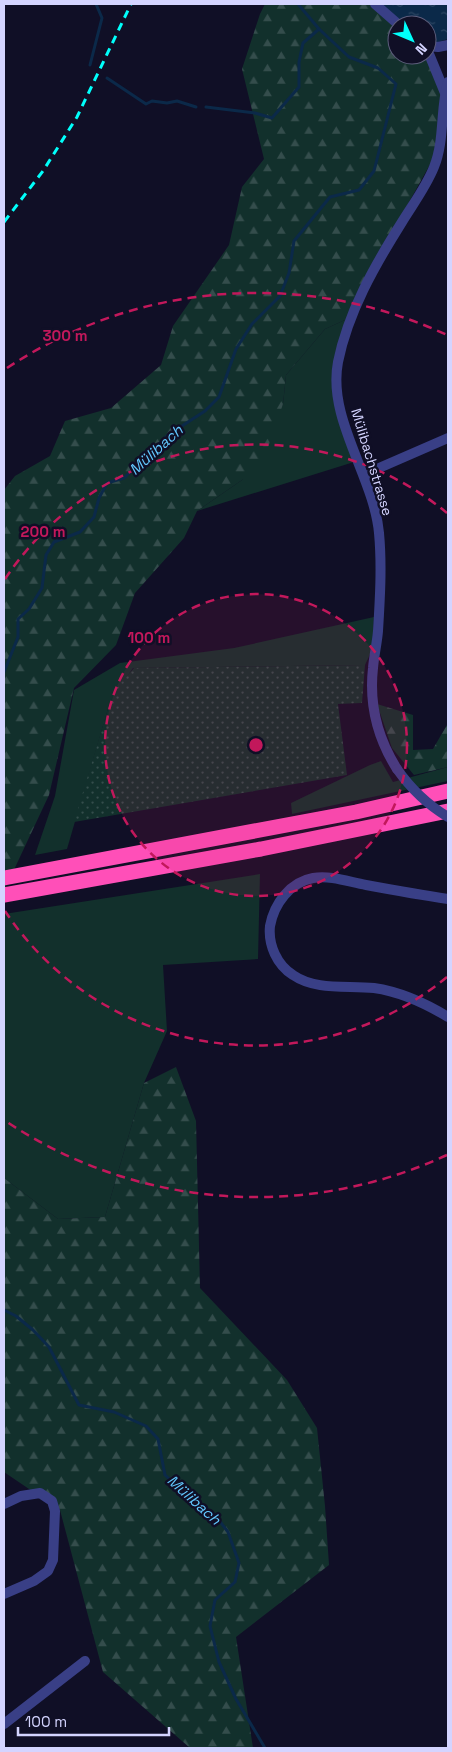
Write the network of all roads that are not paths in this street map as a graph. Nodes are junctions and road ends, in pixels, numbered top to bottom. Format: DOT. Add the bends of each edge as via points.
graph roads {
  1 [pos="376,4"];
  2 [pos="389,15"];
  3 [pos="434,65"];
  4 [pos="448,82"];
  5 [pos="445,93"];
  6 [pos="448,438"];
  7 [pos="366,481"];
  8 [pos="448,790"];
  9 [pos="448,811"];
  10 [pos="448,817"];
  11 [pos="4,878"];
  12 [pos="6,894"];
  13 [pos="448,899"];
  14 [pos="448,1017"];
  15 [pos="4,1504"];
  16 [pos="4,1594"];
  17 [pos="85,1661"];
  18 [pos="4,1724"];
  1 -- 2 [label="street"];
  3 -- 5 [label="street"];
  4 -- 5 [label="street, Mülibachstrasse"];
  5 -- 7 [label="street, Mülibachstrasse" via="441,139 434,166 370,277 346,330 338,364 337,384 345,427"];
  6 -- 7 [label="street" via="379,468"];
  7 -- 10 [label="street, Mülibachstrasse, bridge" via="377,517 380,546 378,628 373,668 374,704 381,738 406,780 423,799"];
  8 -- 11 [label="highway" via="338,816"];
  9 -- 12 [label="highway" via="279,846"];
  13 -- 14 [label="street" via="333,878 312,878 294,886 280,900 269,932 276,958 302,981 399,992"];
  15 -- 16 [label="street" via="21,1496 40,1493 52,1501 55,1511 53,1560 48,1571"];
  17 -- 18 [label="street"];
}
